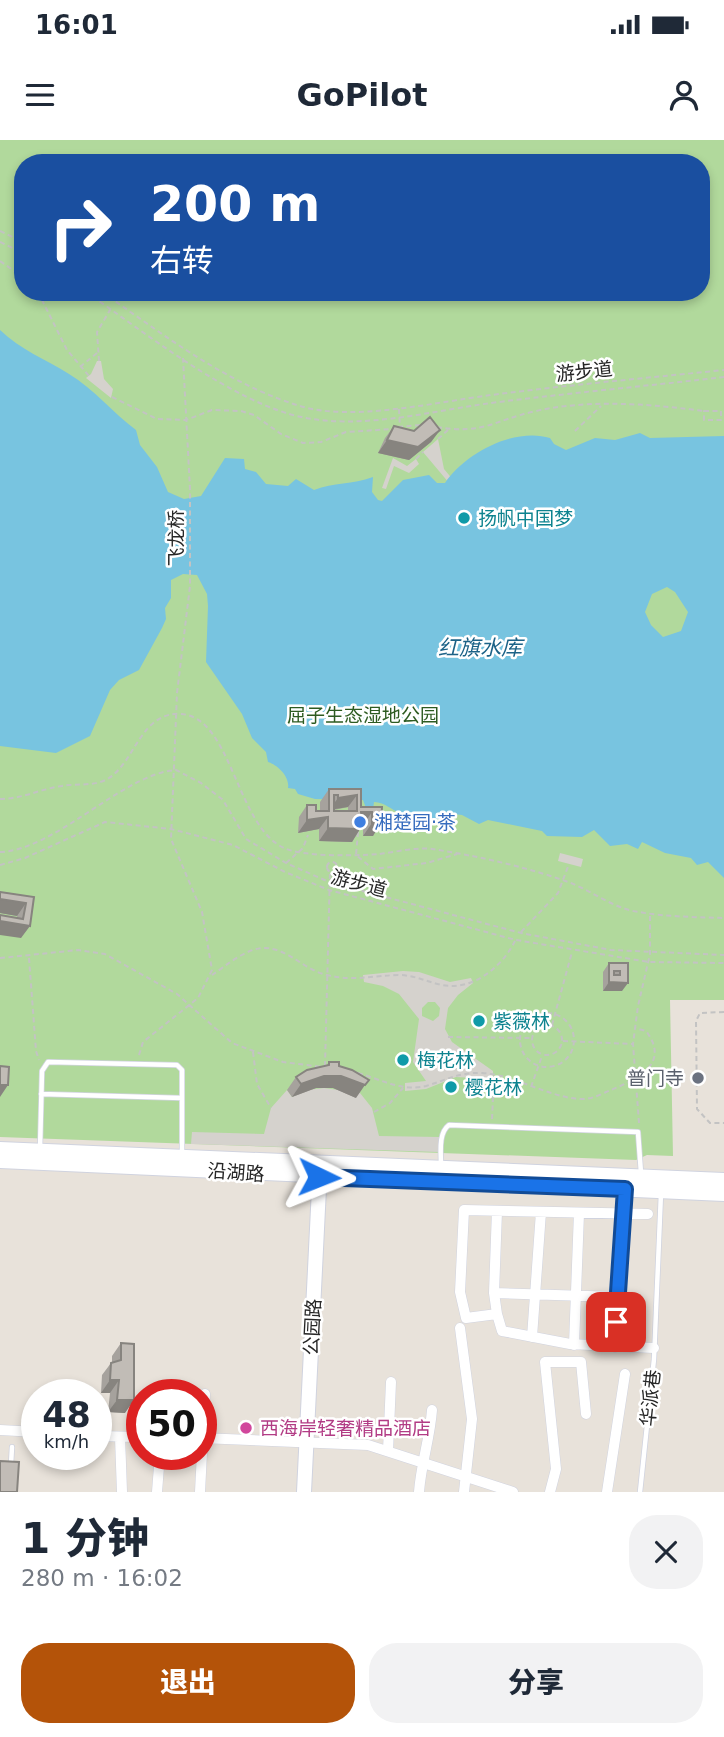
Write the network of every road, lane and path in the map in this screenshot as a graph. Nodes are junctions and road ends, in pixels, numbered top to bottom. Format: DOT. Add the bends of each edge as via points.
graph roads {
  1 [pos="42,301"];
  2 [pos="99,301"];
  3 [pos="115,301"];
  4 [pos="110,309"];
  5 [pos="98,352"];
  6 [pos="183,358"];
  7 [pos="99,361"];
  8 [pos="80,367"];
  9 [pos="724,370"];
  10 [pos="89,376"];
  11 [pos="724,377"];
  12 [pos="112,397"];
  13 [pos="602,405"];
  14 [pos="399,408"];
  15 [pos="704,411"];
  16 [pos="722,416"];
  17 [pos="399,417"];
  18 [pos="186,420"];
  19 [pos="400,427"];
  20 [pos="449,429"];
  21 [pos="575,431"];
  22 [pos="400,434"];
  23 [pos="438,439"];
  24 [pos="424,452"];
  25 [pos="416,459"];
  26 [pos="177,713"];
  27 [pos="176,770"];
  28 [pos="0,799"];
  29 [pos="171,830"];
  30 [pos="358,832"];
  31 [pos="308,835"];
  32 [pos="0,852"];
  33 [pos="299,852"];
  34 [pos="331,853"];
  35 [pos="457,854"];
  36 [pos="356,855"];
  37 [pos="331,861"];
  38 [pos="286,863"];
  39 [pos="569,864"];
  40 [pos="0,865"];
  41 [pos="330,872"];
  42 [pos="564,881"];
  43 [pos="329,882"];
  44 [pos="329,890"];
  45 [pos="650,913"];
  46 [pos="724,918"];
  47 [pos="521,933"];
  48 [pos="516,940"];
  49 [pos="572,951"];
  50 [pos="650,954"];
  51 [pos="724,955"];
  52 [pos="29,957"];
  53 [pos="0,958"];
  54 [pos="649,962"];
  55 [pos="724,963"];
  56 [pos="211,975"];
  57 [pos="327,975"];
  58 [pos="190,1006"];
  59 [pos="724,1012"];
  60 [pos="555,1014"];
  61 [pos="551,1026"];
  62 [pos="635,1028"];
  63 [pos="447,1037"];
  64 [pos="532,1038"];
  65 [pos="519,1039"];
  66 [pos="562,1041"];
  67 [pos="574,1042"];
  68 [pos="634,1044"];
  69 [pos="253,1051"];
  70 [pos="542,1055"];
  71 [pos="139,1063"];
  72 [pos="44,1066"];
  73 [pos="538,1066"];
  74 [pos="326,1068"];
  75 [pos="334,1069"];
  76 [pos="354,1072"];
  77 [pos="325,1075"];
  78 [pos="494,1075"];
  79 [pos="635,1080"];
  80 [pos="403,1087"];
  81 [pos="531,1087"];
  82 [pos="41,1094"];
  83 [pos="182,1098"];
  84 [pos="271,1108"];
  85 [pos="374,1112"];
  86 [pos="724,1123"];
  87 [pos="492,1126"];
  88 [pos="639,1135"];
  89 [pos="0,1149"];
  90 [pos="40,1150"];
  91 [pos="182,1156"];
  92 [pos="0,1161"];
  93 [pos="320,1162"];
  94 [pos="441,1168"];
  95 [pos="319,1177"];
  96 [pos="640,1178"];
  97 [pos="724,1180"];
  98 [pos="661,1185"];
  99 [pos="625,1189"];
  100 [pos="724,1194"];
  101 [pos="498,1211"];
  102 [pos="541,1212"];
  103 [pos="579,1213"];
  104 [pos="623,1213"];
  105 [pos="648,1214"];
  106 [pos="494,1293"];
  107 [pos="534,1294"];
  108 [pos="576,1296"];
  109 [pos="618,1297"];
  110 [pos="498,1314"];
  111 [pos="460,1328"];
  112 [pos="532,1337"];
  113 [pos="574,1345"];
  114 [pos="615,1347"];
  115 [pos="654,1348"];
  116 [pos="625,1374"];
  117 [pos="391,1382"];
  118 [pos="432,1410"];
  119 [pos="586,1414"];
  120 [pos="0,1430"];
  121 [pos="21,1431"];
  122 [pos="112,1437"];
  123 [pos="120,1437"];
  124 [pos="126,1437"];
  125 [pos="217,1438"];
  126 [pos="307,1441"];
  127 [pos="12,1447"];
  128 [pos="388,1451"];
  129 [pos="421,1460"];
  130 [pos="159,1470"];
  131 [pos="201,1470"];
  132 [pos="10,1472"];
  133 [pos="465,1476"];
  134 [pos="122,1492"];
  135 [pos="157,1492"];
  136 [pos="200,1492"];
  137 [pos="304,1492"];
  138 [pos="419,1492"];
  139 [pos="464,1492"];
  140 [pos="513,1492"];
  141 [pos="550,1492"];
  142 [pos="607,1492"];
  143 [pos="640,1492"];
  1 -- 8 [label="path"];
  2 -- 4 [label="path"];
  3 -- 14 [label="path, 游步道" via="184,349 280,399 326,410"];
  4 -- 5 [label="path" via="99,327"];
  4 -- 6 [label="path"];
  5 -- 7 [label="path"];
  5 -- 8 [label="path"];
  6 -- 17 [label="path" via="254,399 306,418"];
  6 -- 18 [label="path, 飞龙桥"];
  8 -- 10 [label="path"];
  9 -- 14 [label="path, 游步道"];
  11 -- 17 [label="path"];
  12 -- 18 [label="path" via="157,419"];
  13 -- 15 [label="path"];
  13 -- 20 [label="path" via="536,411 480,430"];
  13 -- 21 [label="path"];
  14 -- 17 [label="path"];
  15 -- 16 [label="path" via="721,411"];
  15 -- 16 [label="path" via="704,420 721,420"];
  17 -- 19 [label="path"];
  18 -- 19 [label="path" via="212,410 241,411 303,443 346,432"];
  18 -- 26 [label="path, 飞龙桥" via="191,586"];
  19 -- 20 [label="path"];
  19 -- 22 [label="path"];
  20 -- 23 [label="path"];
  24 -- 25 [label="path"];
  26 -- 27 [label="path, 飞龙桥"];
  26 -- 28 [label="path" via="145,730 118,771 104,781"];
  26 -- 33 [label="path" via="188,715 220,744 252,816 265,832 284,848"];
  27 -- 29 [label="path, 飞龙桥"];
  27 -- 32 [label="path" via="154,776 42,838"];
  27 -- 38 [label="path" via="223,800 246,839"];
  29 -- 40 [label="path, 游步道" via="105,822"];
  29 -- 44 [label="path, 游步道" via="233,845"];
  29 -- 56 [label="path" via="173,849 202,912"];
  30 -- 36 [label="path"];
  31 -- 33 [label="path"];
  33 -- 34 [label="path"];
  33 -- 38 [label="path"];
  34 -- 36 [label="path"];
  34 -- 37 [label="path"];
  35 -- 36 [label="path" via="421,849"];
  35 -- 36 [label="path" via="381,869 368,867"];
  35 -- 42 [label="path"];
  37 -- 41 [label="path" via="327,866"];
  37 -- 41 [label="path" via="337,868"];
  38 -- 43 [label="path"];
  39 -- 42 [label="path"];
  41 -- 43 [label="path"];
  42 -- 45 [label="path" via="632,911"];
  42 -- 47 [label="path" via="558,894"];
  43 -- 44 [label="path"];
  43 -- 47 [label="path"];
  44 -- 48 [label="path, 游步道"];
  44 -- 57 [label="path"];
  45 -- 46 [label="path"];
  45 -- 50 [label="path"];
  47 -- 50 [label="path"];
  48 -- 49 [label="path, 游步道"];
  48 -- 57 [label="path" via="502,962 463,985 446,986 413,976 367,980"];
  49 -- 54 [label="path, 游步道"];
  49 -- 60 [label="path"];
  50 -- 51 [label="path"];
  50 -- 54 [label="path"];
  52 -- 53 [label="path"];
  52 -- 58 [label="path" via="78,950 105,954"];
  52 -- 72 [label="path" via="36,1051"];
  54 -- 55 [label="path, 游步道"];
  54 -- 62 [label="path"];
  56 -- 57 [label="path" via="251,951 265,948 281,951"];
  56 -- 58 [label="path"];
  57 -- 74 [label="path"];
  58 -- 69 [label="path" via="221,1036"];
  58 -- 71 [label="path" via="143,1042"];
  59 -- 86 [label="path" via="700,1013 696,1034 697,1109 710,1123"];
  60 -- 61 [label="path"];
  60 -- 65 [label="path" via="534,1015"];
  60 -- 67 [label="path" via="569,1024"];
  61 -- 64 [label="path" via="538,1028"];
  61 -- 66 [label="path"];
  62 -- 68 [label="path"];
  62 -- 79 [label="path" via="646,1031 653,1044 650,1068"];
  63 -- 65 [label="path"];
  64 -- 65 [label="path"];
  64 -- 70 [label="path" via="534,1050"];
  65 -- 73 [label="path" via="526,1058"];
  66 -- 67 [label="path"];
  66 -- 70 [label="path" via="555,1053"];
  67 -- 68 [label="path"];
  67 -- 73 [label="path" via="562,1063"];
  68 -- 79 [label="path"];
  69 -- 74 [label="path" via="283,1062"];
  69 -- 84 [label="path" via="257,1084"];
  70 -- 73 [label="path"];
  71 -- 72 [label="lane" via="52,1060"];
  71 -- 83 [label="lane" via="180,1067"];
  72 -- 82 [label="lane"];
  73 -- 81 [label="path"];
  74 -- 75 [label="path"];
  74 -- 77 [label="path"];
  76 -- 80 [label="path"];
  78 -- 80 [label="path" via="461,1073 424,1086"];
  78 -- 81 [label="path"];
  78 -- 87 [label="path"];
  79 -- 81 [label="path" via="586,1099"];
  79 -- 88 [label="path"];
  80 -- 85 [label="path" via="390,1103"];
  82 -- 83 [label="lane"];
  82 -- 90 [label="lane"];
  83 -- 91 [label="lane"];
  87 -- 88 [label="lane"];
  87 -- 94 [label="lane" via="446,1126"];
  88 -- 96 [label="lane"];
  89 -- 90 [label="main road, 沿湖路"];
  90 -- 91 [label="main road, 沿湖路"];
  91 -- 93 [label="main road, 沿湖路"];
  92 -- 95 [label="main road, 沿湖路"];
  93 -- 94 [label="main road, 沿湖路"];
  93 -- 95 [label="main road, 公园路"];
  94 -- 96 [label="main road, 沿湖路"];
  95 -- 99 [label="main road, 沿湖路"];
  95 -- 126 [label="main road, 公园路"];
  96 -- 98 [label="main road, 沿湖路"];
  97 -- 98 [label="main road, 沿湖路"];
  98 -- 99 [label="main road, 沿湖路"];
  98 -- 100 [label="main road, 沿湖路"];
  98 -- 115 [label="lane, 华派巷"];
  99 -- 104 [label="street"];
  101 -- 102 [label="street"];
  101 -- 106 [label="street"];
  101 -- 110 [label="street" via="464,1210 460,1292 466,1318"];
  102 -- 103 [label="street"];
  102 -- 107 [label="street"];
  103 -- 104 [label="street"];
  103 -- 108 [label="street"];
  104 -- 105 [label="street"];
  104 -- 109 [label="street"];
  106 -- 107 [label="street"];
  106 -- 110 [label="street"];
  107 -- 108 [label="street"];
  107 -- 112 [label="street"];
  108 -- 109 [label="street"];
  108 -- 113 [label="street"];
  109 -- 114 [label="street"];
  110 -- 112 [label="street" via="502,1331"];
  111 -- 133 [label="street" via="472,1419"];
  112 -- 113 [label="street"];
  113 -- 114 [label="street"];
  114 -- 115 [label="street"];
  115 -- 143 [label="lane, 华派巷"];
  116 -- 142 [label="street"];
  117 -- 128 [label="street"];
  118 -- 129 [label="street"];
  119 -- 141 [label="street" via="581,1362 545,1362 556,1469"];
  120 -- 121 [label="street"];
  122 -- 123 [label="street"];
  123 -- 124 [label="street"];
  123 -- 134 [label="street"];
  125 -- 126 [label="street"];
  126 -- 128 [label="street" via="368,1445"];
  126 -- 137 [label="main road, 公园路"];
  127 -- 132 [label="lane"];
  128 -- 129 [label="street"];
  129 -- 133 [label="street"];
  129 -- 138 [label="street"];
  130 -- 135 [label="street"];
  131 -- 136 [label="street"];
  133 -- 139 [label="street"];
  133 -- 140 [label="street"];
}
